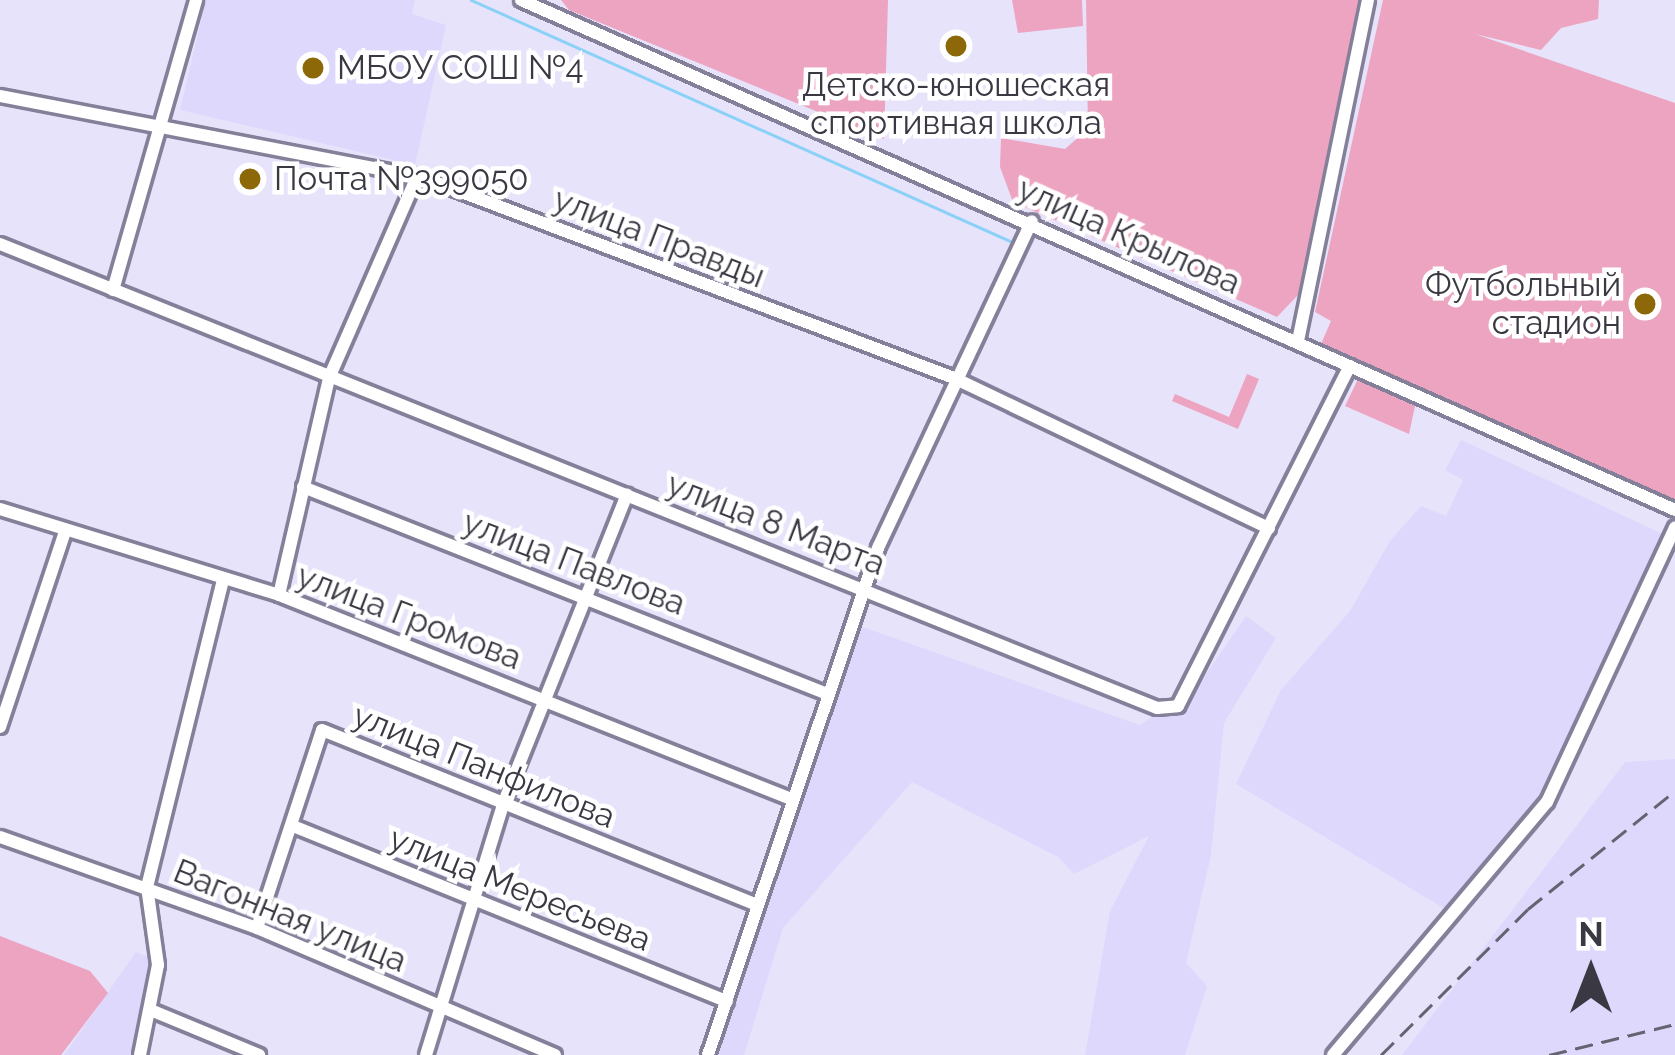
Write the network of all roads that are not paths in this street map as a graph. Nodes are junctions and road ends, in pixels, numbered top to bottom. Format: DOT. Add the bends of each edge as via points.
graph roads {
  1 [pos="196,0"];
  2 [pos="521,0"];
  3 [pos="548,0"];
  4 [pos="1368,0"];
  5 [pos="559,16"];
  6 [pos="0,95"];
  7 [pos="163,128"];
  8 [pos="416,179"];
  9 [pos="1032,221"];
  10 [pos="0,244"];
  11 [pos="112,290"];
  12 [pos="1298,341"];
  13 [pos="1350,366"];
  14 [pos="329,378"];
  15 [pos="954,378"];
  16 [pos="303,487"];
  17 [pos="627,495"];
  18 [pos="0,509"];
  19 [pos="1675,510"];
  20 [pos="1675,527"];
  21 [pos="1269,528"];
  22 [pos="64,535"];
  23 [pos="223,580"];
  24 [pos="864,586"];
  25 [pos="279,595"];
  26 [pos="589,597"];
  27 [pos="825,693"];
  28 [pos="545,698"];
  29 [pos="0,727"];
  30 [pos="790,799"];
  31 [pos="504,802"];
  32 [pos="292,826"];
  33 [pos="0,837"];
  34 [pos="148,886"];
  35 [pos="473,900"];
  36 [pos="754,904"];
  37 [pos="257,928"];
  38 [pos="727,1001"];
  39 [pos="439,1007"];
  40 [pos="153,1011"];
  41 [pos="140,1055"];
  42 [pos="259,1055"];
  43 [pos="426,1055"];
  44 [pos="556,1055"];
  45 [pos="708,1055"];
  46 [pos="1333,1055"];
  1 -- 7 [label="street"];
  2 -- 5 [label="street, улица Крылова"];
  3 -- 5 [label="street"];
  4 -- 12 [label="street"];
  5 -- 9 [label="street, улица Крылова"];
  6 -- 7 [label="street, улица Правды"];
  7 -- 8 [label="street, улица Правды"];
  7 -- 11 [label="street"];
  8 -- 14 [label="street"];
  8 -- 15 [label="street, улица Правды"];
  9 -- 12 [label="street, улица Крылова"];
  9 -- 15 [label="street"];
  10 -- 11 [label="street, улица 8 Марта"];
  11 -- 14 [label="street, улица 8 Марта"];
  12 -- 13 [label="street, улица Крылова"];
  13 -- 19 [label="street, улица Крылова"];
  13 -- 21 [label="street, улица 8 Марта"];
  14 -- 16 [label="street"];
  14 -- 17 [label="street, улица 8 Марта"];
  15 -- 21 [label="street, улица Правды"];
  15 -- 24 [label="street"];
  16 -- 25 [label="street"];
  16 -- 26 [label="street, улица Павлова"];
  17 -- 24 [label="street, улица 8 Марта"];
  17 -- 26 [label="street"];
  18 -- 22 [label="street, улица Громова"];
  20 -- 46 [label="street" via="1547,802"];
  21 -- 24 [label="street, улица 8 Марта" via="1178,706 1169,709"];
  22 -- 23 [label="street, улица Громова"];
  22 -- 29 [label="street"];
  23 -- 25 [label="street, улица Громова"];
  23 -- 34 [label="street"];
  24 -- 27 [label="street"];
  25 -- 28 [label="street, улица Громова"];
  26 -- 27 [label="street, улица Павлова"];
  26 -- 28 [label="street"];
  27 -- 30 [label="street"];
  28 -- 30 [label="street, улица Громова"];
  28 -- 31 [label="street"];
  30 -- 36 [label="street"];
  31 -- 32 [label="street, улица Панфилова" via="322,730"];
  31 -- 35 [label="street"];
  31 -- 36 [label="street, улица Панфилова"];
  32 -- 35 [label="street, улица Мересьева"];
  32 -- 37 [label="street, улица Панфилова"];
  33 -- 34 [label="street, Вагонная улица"];
  34 -- 37 [label="street, Вагонная улица"];
  34 -- 40 [label="street" via="158,965"];
  35 -- 38 [label="street, улица Мересьева"];
  35 -- 39 [label="street"];
  36 -- 38 [label="street"];
  37 -- 39 [label="street, Вагонная улица"];
  38 -- 45 [label="street"];
  39 -- 43 [label="street"];
  39 -- 44 [label="street, Вагонная улица"];
  40 -- 41 [label="street"];
  40 -- 42 [label="street"];
}
